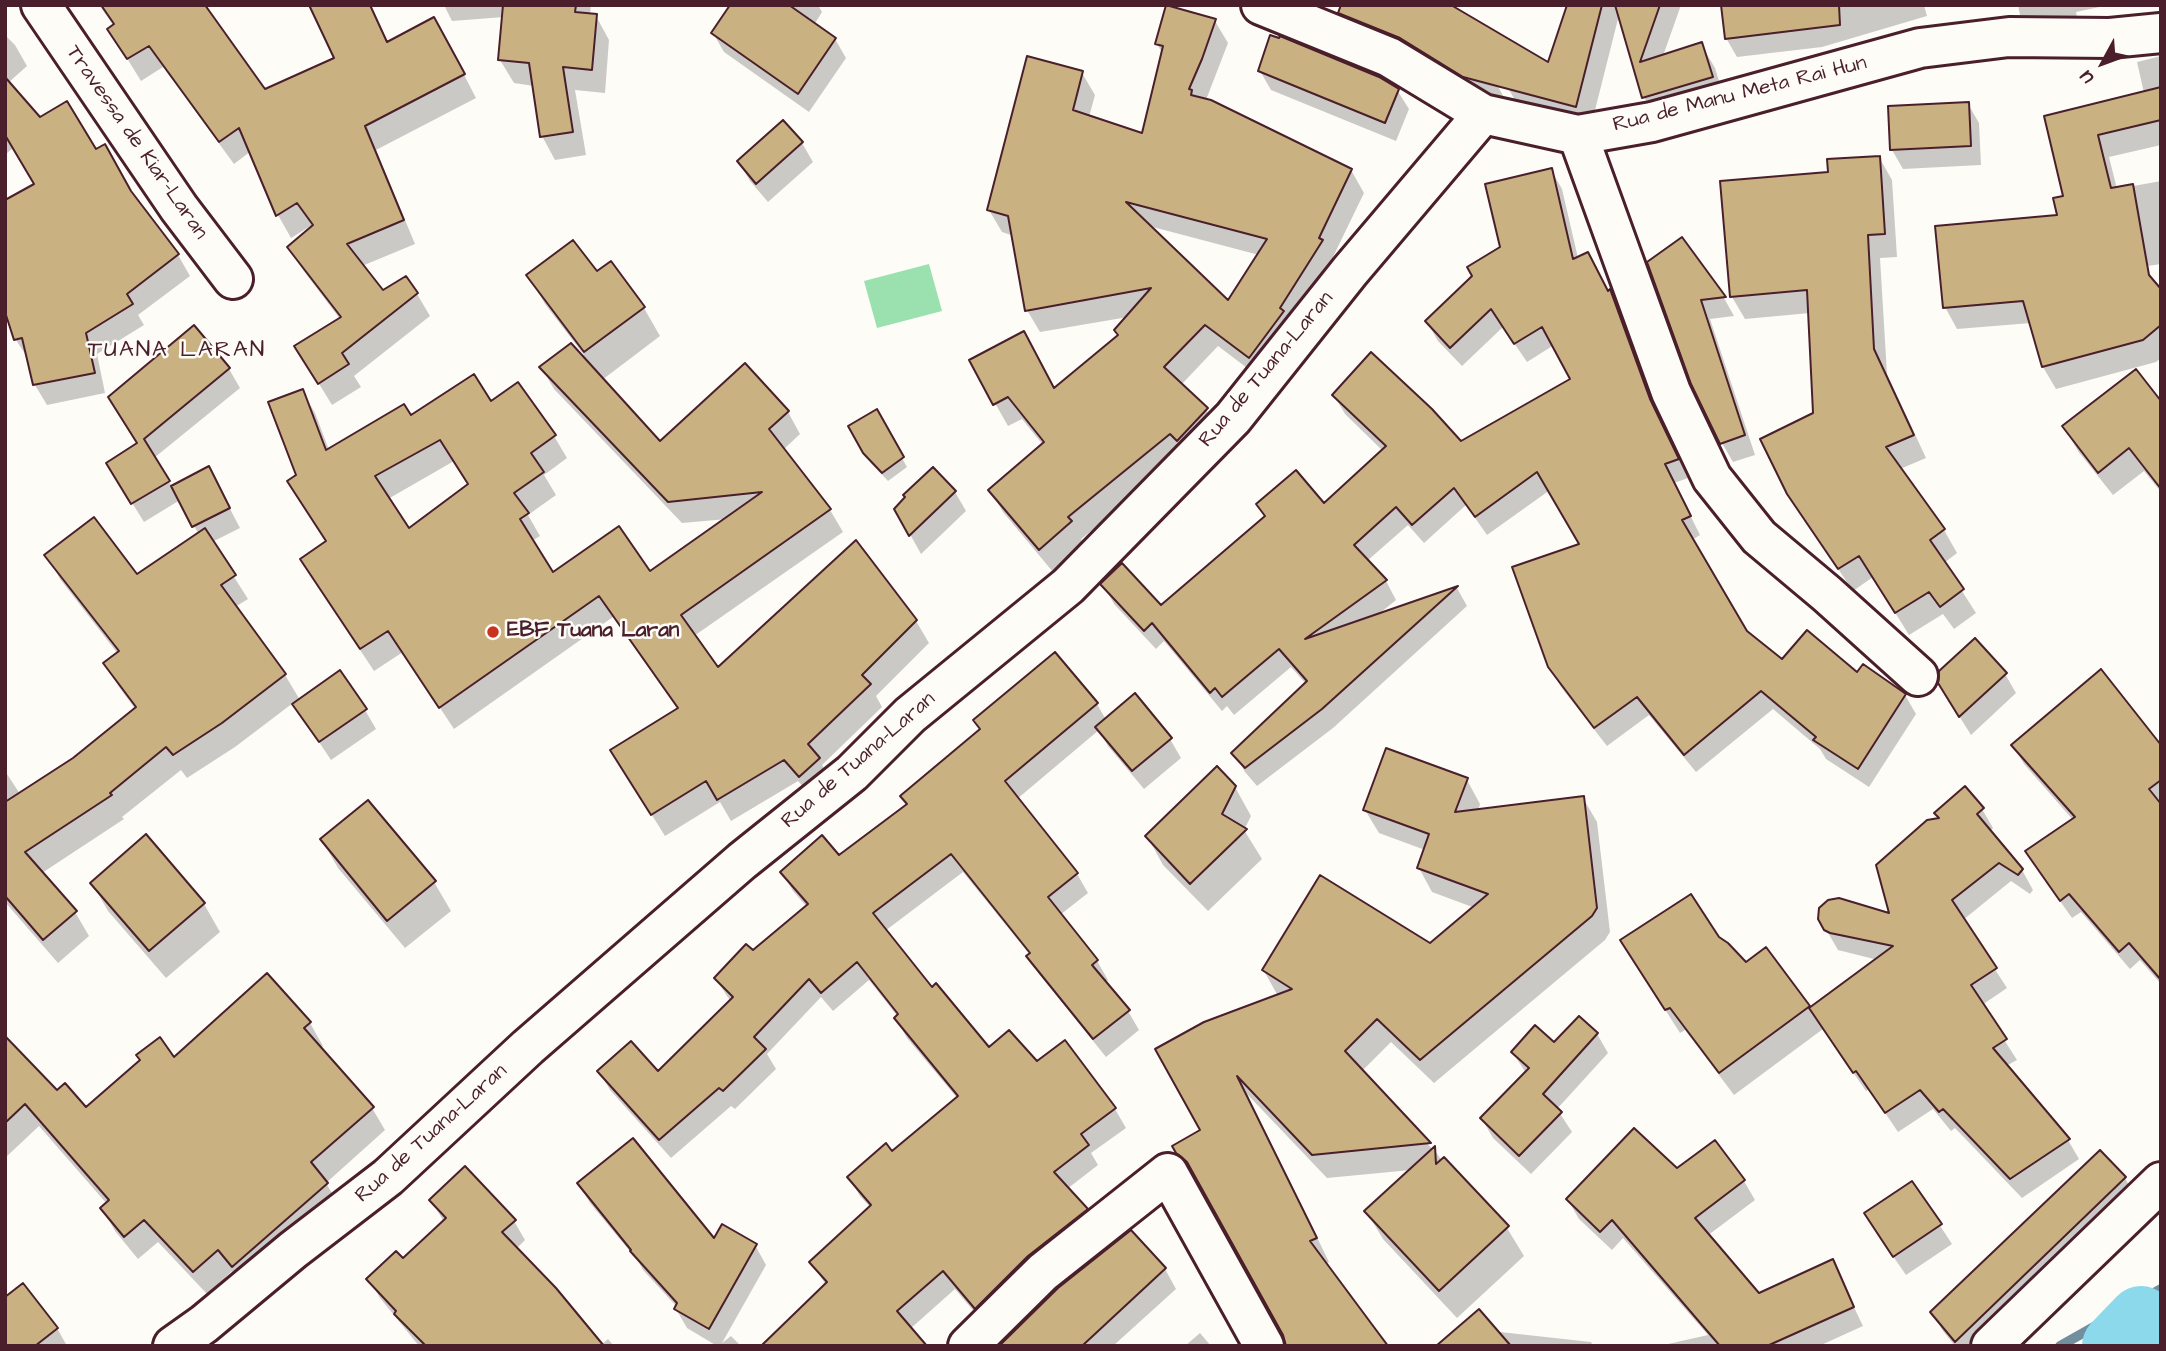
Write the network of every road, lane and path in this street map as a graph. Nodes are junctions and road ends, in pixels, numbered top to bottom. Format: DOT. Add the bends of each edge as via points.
graph roads {
  1 [pos="41,5"];
  2 [pos="1261,5"];
  3 [pos="2161,33"];
  4 [pos="1483,114"];
  5 [pos="1578,135"];
  6 [pos="233,279"];
  7 [pos="1918,676"];
  8 [pos="2161,1182"];
  9 [pos="173,1346"];
  10 [pos="968,1346"];
  11 [pos="1264,1346"];
  12 [pos="1991,1346"];
  1 -- 6 [label="street, Travessa de Kiar-Laran"];
  2 -- 4 [label="street, Rua de Manu Meta Rai Hun" via="1389,57"];
  3 -- 5 [label="street, Rua de Manu Meta Rai Hun" via="2109,38 2009,37 1920,48 1652,122"];
  4 -- 5 [label="street, Rua de Manu Meta Rai Hun"];
  4 -- 9 [label="street, Rua de Tuana-Laran" via="1233,418 1068,586 910,715 852,773 548,1029 388,1177"];
  5 -- 7 [label="street" via="1671,392 1712,478 1759,537"];
  8 -- 12 [label="street"];
  10 -- 11 [label="street" via="1043,1272 1168,1173"];
}
